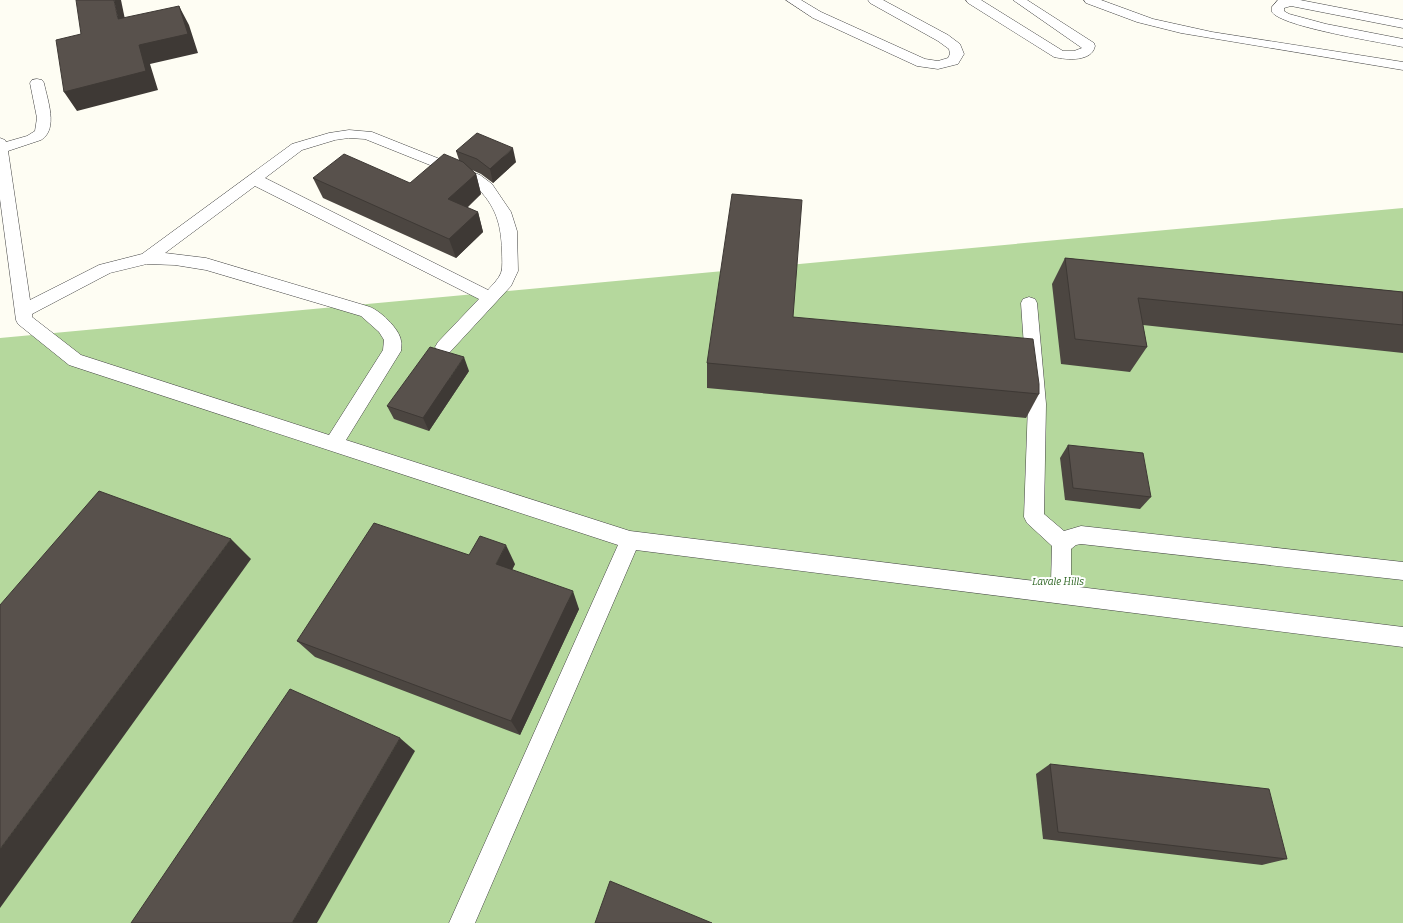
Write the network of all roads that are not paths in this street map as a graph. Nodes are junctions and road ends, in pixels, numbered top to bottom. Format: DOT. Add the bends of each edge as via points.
graph roads {
  1 [pos="792,0"];
  2 [pos="874,0"];
  3 [pos="972,0"];
  4 [pos="1019,0"];
  5 [pos="1090,0"];
  6 [pos="1403,24"];
  7 [pos="1403,43"];
  8 [pos="1403,66"];
  9 [pos="37,83"];
  10 [pos="0,146"];
  11 [pos="254,179"];
  12 [pos="147,258"];
  13 [pos="490,298"];
  14 [pos="1029,303"];
  15 [pos="23,311"];
  16 [pos="444,347"];
  17 [pos="333,444"];
  18 [pos="630,540"];
  19 [pos="1063,543"];
  20 [pos="1403,571"];
  21 [pos="1061,594"];
  22 [pos="1403,637"];
  23 [pos="462,923"];
  1 -- 2 [label="lane" via="817,15 922,63 938,65 953,61 957,54 955,47"];
  3 -- 4 [label="lane" via="1058,54 1070,56 1088,50 1089,46"];
  5 -- 8 [label="lane" via="1148,22 1220,38"];
  6 -- 7 [label="lane" via="1291,2 1282,3 1278,7 1278,12 1285,17 1325,28"];
  9 -- 10 [label="lane" via="45,126 41,134"];
  10 -- 15 [label="lane"];
  11 -- 12 [label="lane"];
  11 -- 13 [label="lane"];
  11 -- 13 [label="lane" via="297,147 349,134 367,135 475,178 494,197 509,231 510,271 505,282"];
  12 -- 15 [label="lane" via="105,269"];
  12 -- 17 [label="lane" via="175,259 214,266 367,312 385,327 393,340 392,351"];
  13 -- 16 [label="lane"];
  14 -- 19 [label="lane" via="1037,404 1034,517"];
  15 -- 17 [label="lane" via="24,320 75,360"];
  17 -- 18 [label="lane"];
  18 -- 21 [label="lane"];
  18 -- 23 [label="lane"];
  19 -- 20 [label="lane" via="1068,538 1082,535"];
  19 -- 21 [label="lane"];
  21 -- 22 [label="lane"];
}
